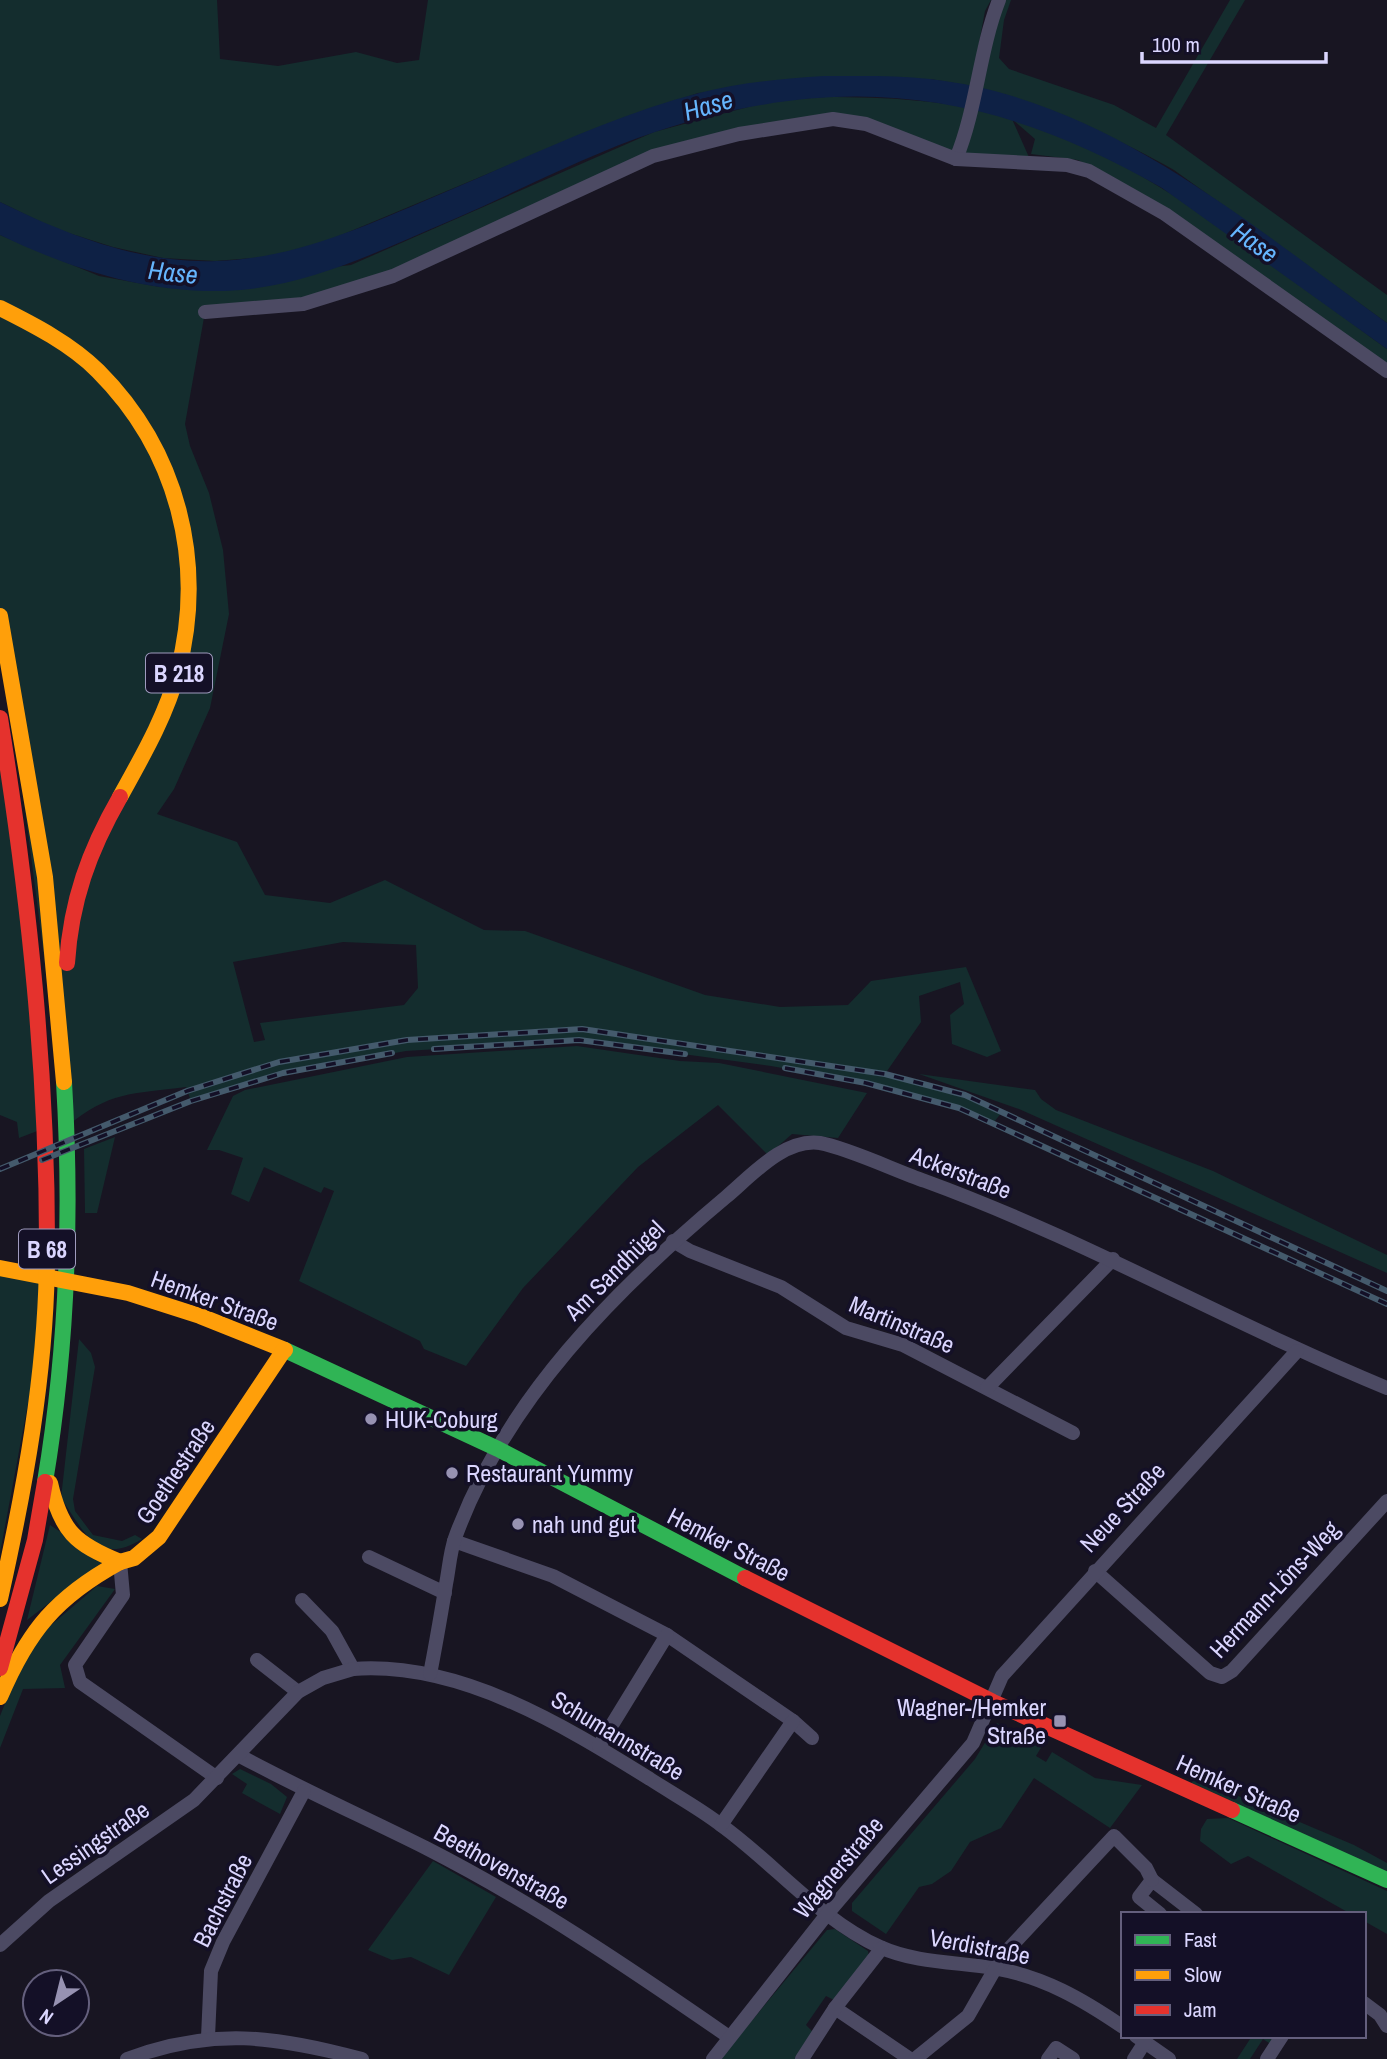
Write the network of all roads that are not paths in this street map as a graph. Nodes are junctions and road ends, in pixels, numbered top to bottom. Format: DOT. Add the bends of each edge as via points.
graph roads {
  1 [pos="999,0"];
  2 [pos="956,159"];
  3 [pos="0,308"];
  4 [pos="205,312"];
  5 [pos="1387,371"];
  6 [pos="0,616"];
  7 [pos="0,718"];
  8 [pos="70,1094"];
  9 [pos="66,1127"];
  10 [pos="788,1147"];
  11 [pos="673,1241"];
  12 [pos="1113,1259"];
  13 [pos="0,1268"];
  14 [pos="284,1350"];
  15 [pos="1297,1351"];
  16 [pos="987,1388"];
  17 [pos="1387,1388"];
  18 [pos="1073,1433"];
  19 [pos="498,1449"];
  20 [pos="48,1469"];
  21 [pos="23,1499"];
  22 [pos="1387,1501"];
  23 [pos="454,1541"];
  24 [pos="0,1553"];
  25 [pos="369,1557"];
  26 [pos="120,1562"];
  27 [pos="1095,1571"];
  28 [pos="445,1593"];
  29 [pos="0,1599"];
  30 [pos="302,1600"];
  31 [pos="667,1635"];
  32 [pos="257,1660"];
  33 [pos="0,1668"];
  34 [pos="353,1669"];
  35 [pos="430,1674"];
  36 [pos="298,1692"];
  37 [pos="0,1697"];
  38 [pos="993,1702"];
  39 [pos="793,1721"];
  40 [pos="812,1738"];
  41 [pos="598,1746"];
  42 [pos="240,1756"];
  43 [pos="217,1778"];
  44 [pos="304,1791"];
  45 [pos="721,1825"];
  46 [pos="1152,1880"];
  47 [pos="1387,1880"];
  48 [pos="1158,1912"];
  49 [pos="1193,1912"];
  50 [pos="828,1913"];
  51 [pos="0,1945"];
  52 [pos="881,1948"];
  53 [pos="997,1969"];
  54 [pos="1366,2004"];
  55 [pos="835,2008"];
  56 [pos="1121,2021"];
  57 [pos="1387,2026"];
  58 [pos="208,2037"];
  59 [pos="729,2038"];
  60 [pos="1281,2038"];
  61 [pos="1140,2039"];
  62 [pos="127,2059"];
  63 [pos="362,2059"];
  64 [pos="713,2059"];
  65 [pos="802,2059"];
  66 [pos="913,2059"];
  67 [pos="1048,2059"];
  68 [pos="1073,2059"];
  69 [pos="1134,2059"];
  70 [pos="1169,2059"];
  71 [pos="1267,2059"];
  1 -- 2 [label="street"];
  2 -- 4 [label="street" via="866,124 833,119 752,131 653,156 393,276 303,303"];
  2 -- 5 [label="street" via="1067,166 1089,172 1165,214"];
  3 -- 8 [label="main road, B 218" via="31,323 97,370 132,410 164,463 185,527 191,564 188,629 172,692 99,831 75,889 67,967"];
  6 -- 8 [label="main road" via="34,800"];
  7 -- 21 [label="main road, B 68" via="32,944 45,1120 46,1263 39,1378"];
  8 -- 9 [label="main road, B 218"];
  9 -- 20 [label="main road, B 68" via="66,1266"];
  10 -- 11 [label="street, Am Sandhügel"];
  10 -- 12 [label="street, Ackerstraße" via="818,1143 982,1202"];
  11 -- 16 [label="street, Martinstraße" via="781,1287 846,1328 903,1345"];
  11 -- 19 [label="street, Am Sandhügel" via="575,1343"];
  12 -- 15 [label="street, Ackerstraße"];
  12 -- 16 [label="street"];
  13 -- 14 [label="main road, Hemker Straße" via="135,1295"];
  14 -- 19 [label="main road, Hemker Straße"];
  14 -- 26 [label="main road, Goethestraße" via="159,1537 134,1558"];
  15 -- 17 [label="street, Ackerstraße"];
  15 -- 27 [label="street, Neue Straße"];
  16 -- 18 [label="street, Martinstraße"];
  19 -- 23 [label="street, Am Sandhügel"];
  19 -- 38 [label="main road, Hemker Straße"];
  20 -- 26 [label="main road, B 68" via="61,1524 85,1548"];
  20 -- 33 [label="main road, B 68" via="28,1571"];
  21 -- 24 [label="main road, B 68"];
  21 -- 29 [label="main road, B 68"];
  22 -- 27 [label="street, Hermann-Löns-Weg" via="1222,1678 1210,1673"];
  23 -- 28 [label="street, Am Sandhügel"];
  23 -- 31 [label="street" via="553,1576"];
  25 -- 28 [label="street"];
  26 -- 37 [label="main road, Goethestraße" via="88,1578 54,1604 27,1637"];
  26 -- 43 [label="street" via="123,1595 75,1665 80,1682"];
  27 -- 38 [label="street, Neue Straße" via="1002,1676"];
  28 -- 35 [label="street, Am Sandhügel"];
  30 -- 34 [label="street" via="332,1631"];
  31 -- 39 [label="street"];
  31 -- 41 [label="street"];
  32 -- 36 [label="street"];
  34 -- 35 [label="street, Schumannstraße" via="389,1666"];
  34 -- 36 [label="street, Schumannstraße"];
  35 -- 41 [label="street, Schumannstraße" via="531,1710"];
  36 -- 42 [label="street, Schumannstraße"];
  38 -- 47 [label="main road, Hemker Straße"];
  38 -- 50 [label="street, Wagnerstraße" via="973,1743"];
  39 -- 40 [label="street"];
  39 -- 45 [label="street"];
  41 -- 45 [label="street, Schumannstraße"];
  42 -- 43 [label="street, Schumannstraße"];
  42 -- 44 [label="street, Beethovenstraße"];
  43 -- 51 [label="street, Lessingstraße" via="194,1800 49,1901"];
  44 -- 58 [label="street, Bachstraße" via="211,1972"];
  44 -- 59 [label="street, Beethovenstraße" via="427,1849 607,1952"];
  45 -- 50 [label="street, Schumannstraße"];
  46 -- 48 [label="street" via="1139,1897"];
  46 -- 49 [label="street"];
  46 -- 53 [label="street" via="1114,1836 1003,1955"];
  50 -- 52 [label="street, Verdistraße"];
  50 -- 59 [label="street, Wagnerstraße"];
  52 -- 53 [label="street, Verdistraße"];
  52 -- 55 [label="street"];
  53 -- 56 [label="street, Verdistraße" via="1056,1985"];
  53 -- 66 [label="street" via="968,2016"];
  54 -- 57 [label="street"];
  55 -- 65 [label="street"];
  55 -- 66 [label="street"];
  58 -- 62 [label="street" via="176,2042"];
  58 -- 63 [label="street" via="309,2045"];
  59 -- 64 [label="street, Wagnerstraße"];
  60 -- 71 [label="street"];
  61 -- 69 [label="street"];
  61 -- 70 [label="street"];
  67 -- 68 [label="street" via="1056,2048"];
}
